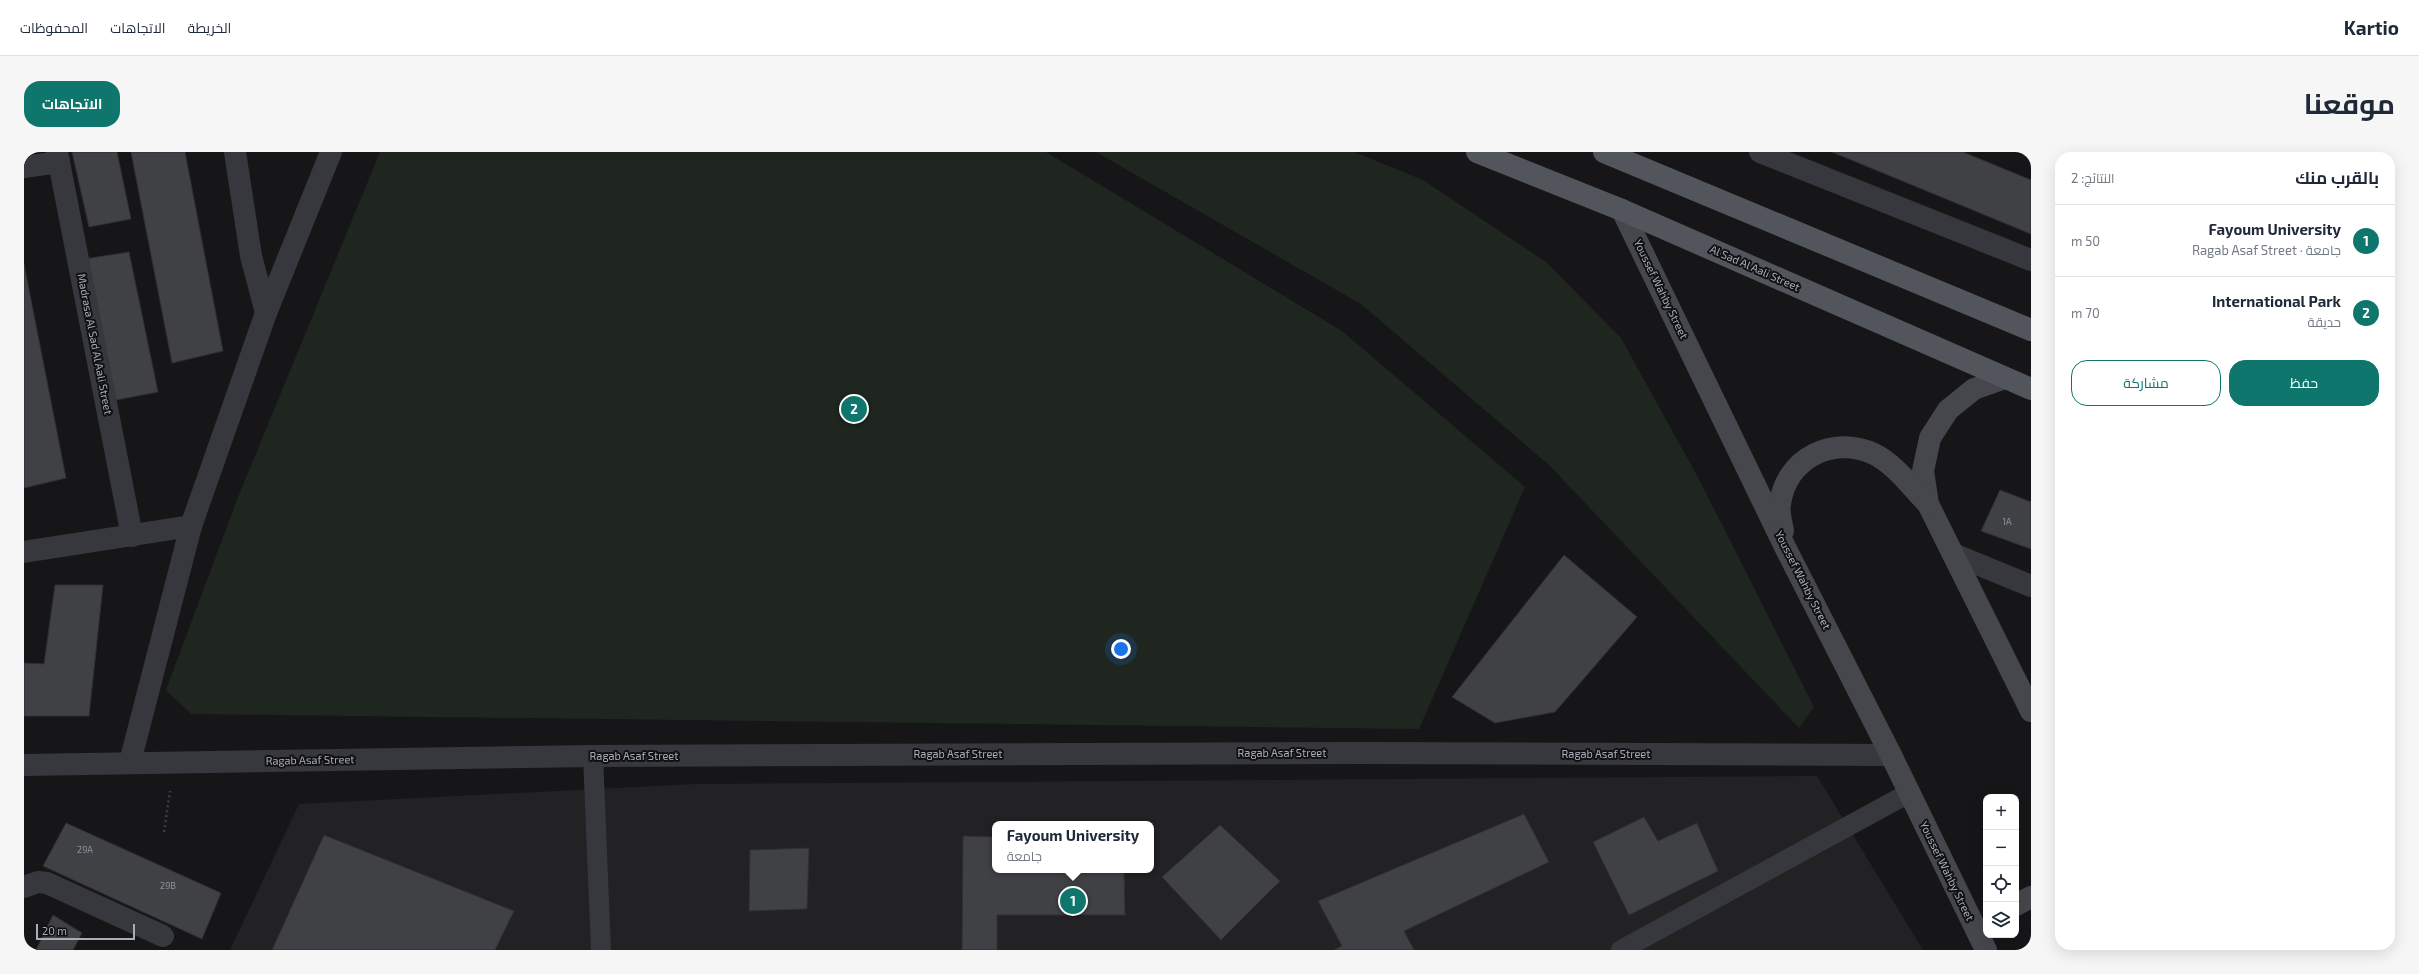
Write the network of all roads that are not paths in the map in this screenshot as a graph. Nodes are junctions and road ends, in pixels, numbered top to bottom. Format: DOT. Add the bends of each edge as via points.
graph roads {
  1 [pos="235,152"];
  2 [pos="331,152"];
  3 [pos="1477,152"];
  4 [pos="1604,152"];
  5 [pos="1760,152"];
  6 [pos="58,157"];
  7 [pos="24,167"];
  8 [pos="1622,210"];
  9 [pos="2031,260"];
  10 [pos="266,313"];
  11 [pos="2031,330"];
  12 [pos="2005,378"];
  13 [pos="2031,389"];
  14 [pos="1928,504"];
  15 [pos="191,526"];
  16 [pos="132,536"];
  17 [pos="1785,547"];
  18 [pos="24,552"];
  19 [pos="1953,554"];
  20 [pos="2031,586"];
  21 [pos="2030,707"];
  22 [pos="1891,755"];
  23 [pos="593,756"];
  24 [pos="130,762"];
  25 [pos="24,765"];
  26 [pos="1909,793"];
  27 [pos="24,887"];
  28 [pos="2031,897"];
  29 [pos="2019,903"];
  30 [pos="1980,923"];
  31 [pos="163,936"];
  32 [pos="601,950"];
  33 [pos="1621,950"];
  34 [pos="1986,950"];
  1 -- 10 [label="street" via="251,256"];
  2 -- 10 [label="street"];
  3 -- 8 [label="main road, Al Sad Al Aali Street"];
  4 -- 11 [label="main road"];
  5 -- 9 [label="street"];
  6 -- 7 [label="street"];
  6 -- 16 [label="street, Madrasa Al Sad Al Aali Street"];
  8 -- 12 [label="main road, Al Sad Al Aali Street"];
  8 -- 17 [label="main road, Youssef Wahby Street"];
  10 -- 15 [label="street"];
  12 -- 13 [label="main road, Al Sad Al Aali Street"];
  12 -- 14 [label="main road" via="1969,393 1948,410 1930,438 1924,471"];
  14 -- 17 [label="main road" via="1876,455 1859,448 1840,447 1822,450 1801,463 1793,471 1784,488 1779,506"];
  14 -- 19 [label="main road"];
  15 -- 16 [label="street"];
  15 -- 24 [label="street"];
  16 -- 18 [label="street"];
  17 -- 22 [label="main road, Youssef Wahby Street"];
  19 -- 20 [label="street"];
  19 -- 21 [label="main road"];
  22 -- 23 [label="street, Ragab Asaf Street" via="1345,753"];
  22 -- 26 [label="main road, Youssef Wahby Street"];
  23 -- 24 [label="street, Ragab Asaf Street"];
  23 -- 32 [label="lane"];
  24 -- 25 [label="street, Ragab Asaf Street"];
  26 -- 30 [label="main road, Youssef Wahby Street"];
  26 -- 33 [label="lane"];
  27 -- 31 [label="street" via="38,882 47,883"];
  28 -- 29 [label="main road"];
  30 -- 34 [label="main road, Youssef Wahby Street"];
}
